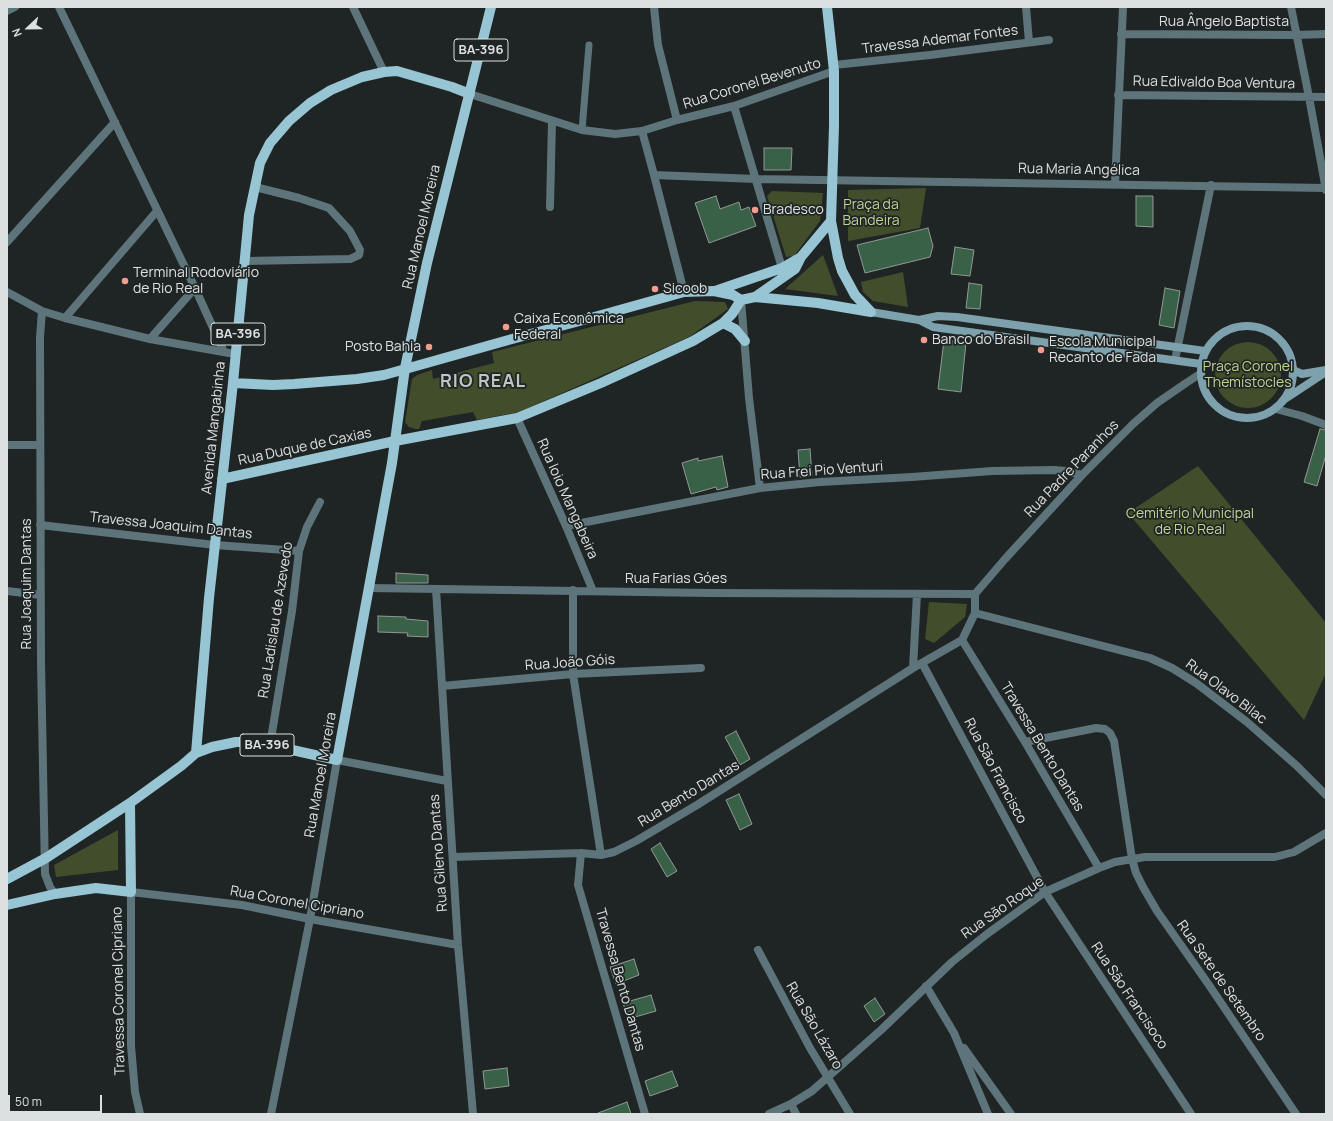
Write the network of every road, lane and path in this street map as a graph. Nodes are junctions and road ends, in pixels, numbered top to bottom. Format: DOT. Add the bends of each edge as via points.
graph roads {
  1 [pos="15,7"];
  2 [pos="59,7"];
  3 [pos="353,7"];
  4 [pos="491,7"];
  5 [pos="654,7"];
  6 [pos="827,7"];
  7 [pos="1026,7"];
  8 [pos="1123,7"];
  9 [pos="1290,7"];
  10 [pos="7,11"];
  11 [pos="1121,34"];
  12 [pos="1326,34"];
  13 [pos="1296,35"];
  14 [pos="1049,40"];
  15 [pos="1029,42"];
  16 [pos="589,45"];
  17 [pos="834,68"];
  18 [pos="384,72"];
  19 [pos="470,94"];
  20 [pos="1118,95"];
  21 [pos="1309,97"];
  22 [pos="1326,97"];
  23 [pos="734,106"];
  24 [pos="677,120"];
  25 [pos="552,121"];
  26 [pos="115,122"];
  27 [pos="582,130"];
  28 [pos="642,132"];
  29 [pos="654,175"];
  30 [pos="756,179"];
  31 [pos="832,179"];
  32 [pos="1115,184"];
  33 [pos="1211,185"];
  34 [pos="255,187"];
  35 [pos="1326,189"];
  36 [pos="550,207"];
  37 [pos="157,211"];
  38 [pos="831,221"];
  39 [pos="7,242"];
  40 [pos="801,257"];
  41 [pos="245,261"];
  42 [pos="782,268"];
  43 [pos="195,288"];
  44 [pos="7,292"];
  45 [pos="684,292"];
  46 [pos="714,292"];
  47 [pos="755,297"];
  48 [pos="741,300"];
  49 [pos="42,311"];
  50 [pos="870,312"];
  51 [pos="65,318"];
  52 [pos="919,320"];
  53 [pos="723,323"];
  54 [pos="150,339"];
  55 [pos="745,341"];
  56 [pos="1177,346"];
  57 [pos="1205,351"];
  58 [pos="224,352"];
  59 [pos="236,354"];
  60 [pos="1175,360"];
  61 [pos="1201,364"];
  62 [pos="405,368"];
  63 [pos="1293,370"];
  64 [pos="1326,371"];
  65 [pos="1200,374"];
  66 [pos="233,383"];
  67 [pos="1284,400"];
  68 [pos="1276,409"];
  69 [pos="517,418"];
  70 [pos="1326,425"];
  71 [pos="395,441"];
  72 [pos="7,444"];
  73 [pos="40,445"];
  74 [pos="1082,475"];
  75 [pos="222,480"];
  76 [pos="760,488"];
  77 [pos="320,502"];
  78 [pos="40,525"];
  79 [pos="566,526"];
  80 [pos="215,545"];
  81 [pos="299,551"];
  82 [pos="370,588"];
  83 [pos="436,589"];
  84 [pos="574,590"];
  85 [pos="7,591"];
  86 [pos="593,591"];
  87 [pos="917,594"];
  88 [pos="975,594"];
  89 [pos="41,595"];
  90 [pos="975,613"];
  91 [pos="962,640"];
  92 [pos="922,663"];
  93 [pos="701,668"];
  94 [pos="913,668"];
  95 [pos="573,674"];
  96 [pos="442,686"];
  97 [pos="1025,742"];
  98 [pos="270,745"];
  99 [pos="196,753"];
  100 [pos="337,760"];
  101 [pos="447,781"];
  102 [pos="1326,795"];
  103 [pos="130,803"];
  104 [pos="1326,833"];
  105 [pos="581,853"];
  106 [pos="601,855"];
  107 [pos="46,858"];
  108 [pos="453,858"];
  109 [pos="1132,859"];
  110 [pos="1099,868"];
  111 [pos="7,879"];
  112 [pos="130,892"];
  113 [pos="1045,892"];
  114 [pos="55,894"];
  115 [pos="7,905"];
  116 [pos="310,918"];
  117 [pos="458,944"];
  118 [pos="758,950"];
  119 [pos="926,986"];
  120 [pos="954,1033"];
  121 [pos="828,1077"];
  122 [pos="791,1104"];
  123 [pos="140,1114"];
  124 [pos="271,1114"];
  125 [pos="473,1114"];
  126 [pos="645,1114"];
  127 [pos="769,1114"];
  128 [pos="796,1114"];
  129 [pos="850,1114"];
  130 [pos="988,1114"];
  131 [pos="1012,1114"];
  132 [pos="1191,1114"];
  133 [pos="1296,1114"];
  1 -- 10 [label="street"];
  2 -- 26 [label="street"];
  3 -- 18 [label="street"];
  4 -- 19 [label="main road, BA-396"];
  5 -- 24 [label="street, Rua Coronel Bevenuto" via="658,45"];
  6 -- 17 [label="main road"];
  7 -- 15 [label="street"];
  8 -- 11 [label="street"];
  9 -- 13 [label="street"];
  11 -- 13 [label="street, Rua Ângelo Baptista"];
  11 -- 20 [label="street"];
  12 -- 13 [label="street, Rua Ângelo Baptista"];
  13 -- 21 [label="street"];
  14 -- 15 [label="street, Travessa Ademar Fontes"];
  15 -- 17 [label="street, Travessa Ademar Fontes"];
  16 -- 27 [label="lane"];
  17 -- 23 [label="street, Rua Coronel Bevenuto"];
  17 -- 31 [label="main road"];
  18 -- 19 [label="main road, Avenida Mangabinha / BA-396" via="397,71 409,74"];
  18 -- 34 [label="main road, Avenida Mangabinha / BA-396" via="362,77 331,90 310,103 289,121 270,143 260,163"];
  19 -- 25 [label="street, Rua Coronel Bevenuto"];
  19 -- 62 [label="main road, Rua Manoel Moreira / BA-396" via="427,263"];
  20 -- 21 [label="street, Rua Edivaldo Boa Ventura"];
  20 -- 32 [label="street"];
  21 -- 22 [label="street, Rua Edivaldo Boa Ventura"];
  21 -- 35 [label="street"];
  23 -- 24 [label="street, Rua Coronel Bevenuto"];
  23 -- 30 [label="street"];
  24 -- 28 [label="street, Rua Coronel Bevenuto"];
  25 -- 27 [label="street, Rua Coronel Bevenuto"];
  25 -- 36 [label="street"];
  26 -- 37 [label="street"];
  26 -- 39 [label="street"];
  27 -- 28 [label="street, Rua Coronel Bevenuto" via="615,134"];
  28 -- 29 [label="street"];
  29 -- 30 [label="street"];
  29 -- 45 [label="street"];
  30 -- 31 [label="street"];
  30 -- 42 [label="street"];
  31 -- 32 [label="street, Rua Maria Angélica"];
  31 -- 38 [label="main road"];
  32 -- 33 [label="street, Rua Maria Angélica"];
  33 -- 35 [label="street, Rua Maria Angélica"];
  33 -- 56 [label="street"];
  34 -- 41 [label="main road, Avenida Mangabinha / BA-396" via="249,215"];
  34 -- 41 [label="street" via="329,208 350,232 360,250 359,255 350,259"];
  37 -- 43 [label="street"];
  37 -- 51 [label="street"];
  38 -- 40 [label="main road"];
  38 -- 50 [label="main road" via="842,271 855,295"];
  40 -- 42 [label="main road"];
  40 -- 47 [label="main road" via="795,269"];
  41 -- 59 [label="main road, Avenida Mangabinha / BA-396"];
  42 -- 46 [label="main road"];
  43 -- 54 [label="street"];
  43 -- 58 [label="street"];
  44 -- 49 [label="street"];
  45 -- 46 [label="main road"];
  45 -- 62 [label="main road"];
  46 -- 48 [label="main road" via="733,295"];
  47 -- 48 [label="main road"];
  47 -- 50 [label="main road" via="818,303"];
  48 -- 53 [label="main road, Rua Duque de Caxias"];
  48 -- 55 [label="street"];
  49 -- 51 [label="street"];
  49 -- 73 [label="street, Rua Joaquim Dantas"];
  50 -- 52 [label="street"];
  51 -- 54 [label="street"];
  52 -- 56 [label="street" via="938,316 957,317"];
  52 -- 60 [label="street" via="933,326"];
  53 -- 55 [label="main road" via="736,328"];
  53 -- 69 [label="main road, Rua Duque de Caxias" via="693,341 637,367"];
  54 -- 58 [label="street"];
  55 -- 76 [label="street"];
  56 -- 57 [label="street"];
  56 -- 60 [label="street"];
  57 -- 61 [label="street"];
  57 -- 63 [label="street" via="1214,339 1227,330 1241,326 1256,327 1270,332 1282,342 1290,355"];
  58 -- 59 [label="street"];
  59 -- 66 [label="main road, Avenida Mangabinha / BA-396"];
  60 -- 61 [label="street"];
  61 -- 65 [label="street"];
  62 -- 66 [label="main road" via="384,375 316,383"];
  62 -- 71 [label="main road, BA-396"];
  63 -- 64 [label="street" via="1302,374"];
  63 -- 67 [label="street" via="1291,386"];
  64 -- 67 [label="street"];
  65 -- 68 [label="street" via="1203,389 1210,401 1221,411 1234,417 1249,419 1263,416"];
  65 -- 74 [label="street, Rua Padre Paranhos" via="1157,403"];
  66 -- 75 [label="main road, Avenida Mangabinha / BA-396"];
  67 -- 68 [label="street"];
  68 -- 70 [label="street"];
  69 -- 71 [label="main road, Rua Duque de Caxias"];
  69 -- 79 [label="street, Rua Ioio Mangabeira"];
  71 -- 75 [label="main road, Rua Duque de Caxias"];
  71 -- 82 [label="main road, Rua Manoel Moreira / BA-396"];
  72 -- 73 [label="street"];
  73 -- 78 [label="street, Rua Joaquim Dantas"];
  74 -- 76 [label="street, Rua Frei Pio Venturi" via="1054,470 992,471"];
  74 -- 88 [label="street, Rua Padre Paranhos"];
  75 -- 80 [label="main road, Avenida Mangabinha / BA-396"];
  76 -- 79 [label="street, Rua Frei Pio Venturi"];
  77 -- 81 [label="street, Rua Ladislau de Azevedo" via="307,527"];
  78 -- 80 [label="street, Travessa Joaquim Dantas"];
  78 -- 89 [label="street, Rua Joaquim Dantas"];
  79 -- 86 [label="street, Rua Ioio Mangabeira"];
  80 -- 81 [label="street, Travessa Joaquim Dantas"];
  80 -- 99 [label="main road, Avenida Mangabinha / BA-396"];
  81 -- 98 [label="street, Rua Ladislau de Azevedo"];
  82 -- 83 [label="street, Rua Farias Góes"];
  82 -- 100 [label="main road, Rua Manoel Moreira / BA-396"];
  83 -- 84 [label="street, Rua Farias Góes"];
  83 -- 96 [label="street, Rua Gileno Dantas"];
  84 -- 86 [label="street, Rua Farias Góes"];
  84 -- 95 [label="street"];
  85 -- 89 [label="street"];
  86 -- 87 [label="street, Rua Farias Góes"];
  87 -- 88 [label="street, Rua Farias Góes"];
  87 -- 94 [label="street"];
  88 -- 90 [label="street"];
  89 -- 107 [label="street, Rua Joaquim Dantas"];
  90 -- 91 [label="street"];
  90 -- 102 [label="street, Rua Olavo Bilac" via="1150,658 1172,668 1247,722"];
  91 -- 92 [label="street, Rua Bento Dantas"];
  91 -- 97 [label="street, Travessa Bento Dantas"];
  92 -- 94 [label="street, Rua Bento Dantas"];
  92 -- 113 [label="street, Rua São Francisco"];
  93 -- 95 [label="street, Rua João Góis"];
  94 -- 106 [label="street, Rua Bento Dantas" via="697,805 636,841 614,852"];
  95 -- 96 [label="street, Rua João Góis"];
  95 -- 106 [label="street"];
  96 -- 101 [label="street, Rua Gileno Dantas"];
  97 -- 109 [label="street, Rua Sete de Setembro" via="1096,728 1110,733 1114,741"];
  97 -- 110 [label="street, Travessa Bento Dantas"];
  98 -- 99 [label="main road, BA-396" via="236,742"];
  98 -- 100 [label="main road, BA-396"];
  99 -- 103 [label="main road, BA-396"];
  100 -- 101 [label="street"];
  100 -- 116 [label="street, Rua Manoel Moreira"];
  101 -- 108 [label="street, Rua Gileno Dantas"];
  103 -- 107 [label="main road, BA-396"];
  103 -- 112 [label="main road"];
  104 -- 109 [label="street, Rua São Roque" via="1294,852 1275,857"];
  105 -- 106 [label="street, Rua Bento Dantas"];
  105 -- 108 [label="street, Rua Bento Dantas"];
  105 -- 126 [label="street, Travessa Bento Dantas" via="578,885"];
  107 -- 111 [label="main road, BA-396"];
  107 -- 114 [label="street, Rua Joaquim Dantas" via="45,874"];
  108 -- 117 [label="street, Rua Gileno Dantas"];
  109 -- 110 [label="street, Rua São Roque"];
  109 -- 133 [label="street, Rua Sete de Setembro" via="1142,887 1157,911"];
  110 -- 113 [label="street, Rua São Roque"];
  112 -- 114 [label="main road" via="96,888"];
  112 -- 116 [label="street, Rua Coronel Cipriano" via="242,905"];
  112 -- 123 [label="street, Travessa Coronel Cipriano" via="131,1046 135,1092"];
  113 -- 119 [label="street, Rua São Roque" via="987,934"];
  113 -- 132 [label="street, Rua São Francisoco"];
  114 -- 115 [label="main road"];
  116 -- 117 [label="street, Rua Coronel Cipriano"];
  116 -- 124 [label="street, Rua Manoel Moreira"];
  117 -- 125 [label="street, Rua Gileno Dantas"];
  118 -- 121 [label="street, Rua São Lázaro"];
  119 -- 120 [label="street"];
  119 -- 121 [label="street, Rua São Roque"];
  120 -- 130 [label="street"];
  120 -- 131 [label="street"];
  121 -- 122 [label="street, Rua São Roque" via="812,1092"];
  121 -- 129 [label="street, Rua São Lázaro"];
  122 -- 127 [label="street, Rua São Roque"];
  122 -- 128 [label="street"];
}
